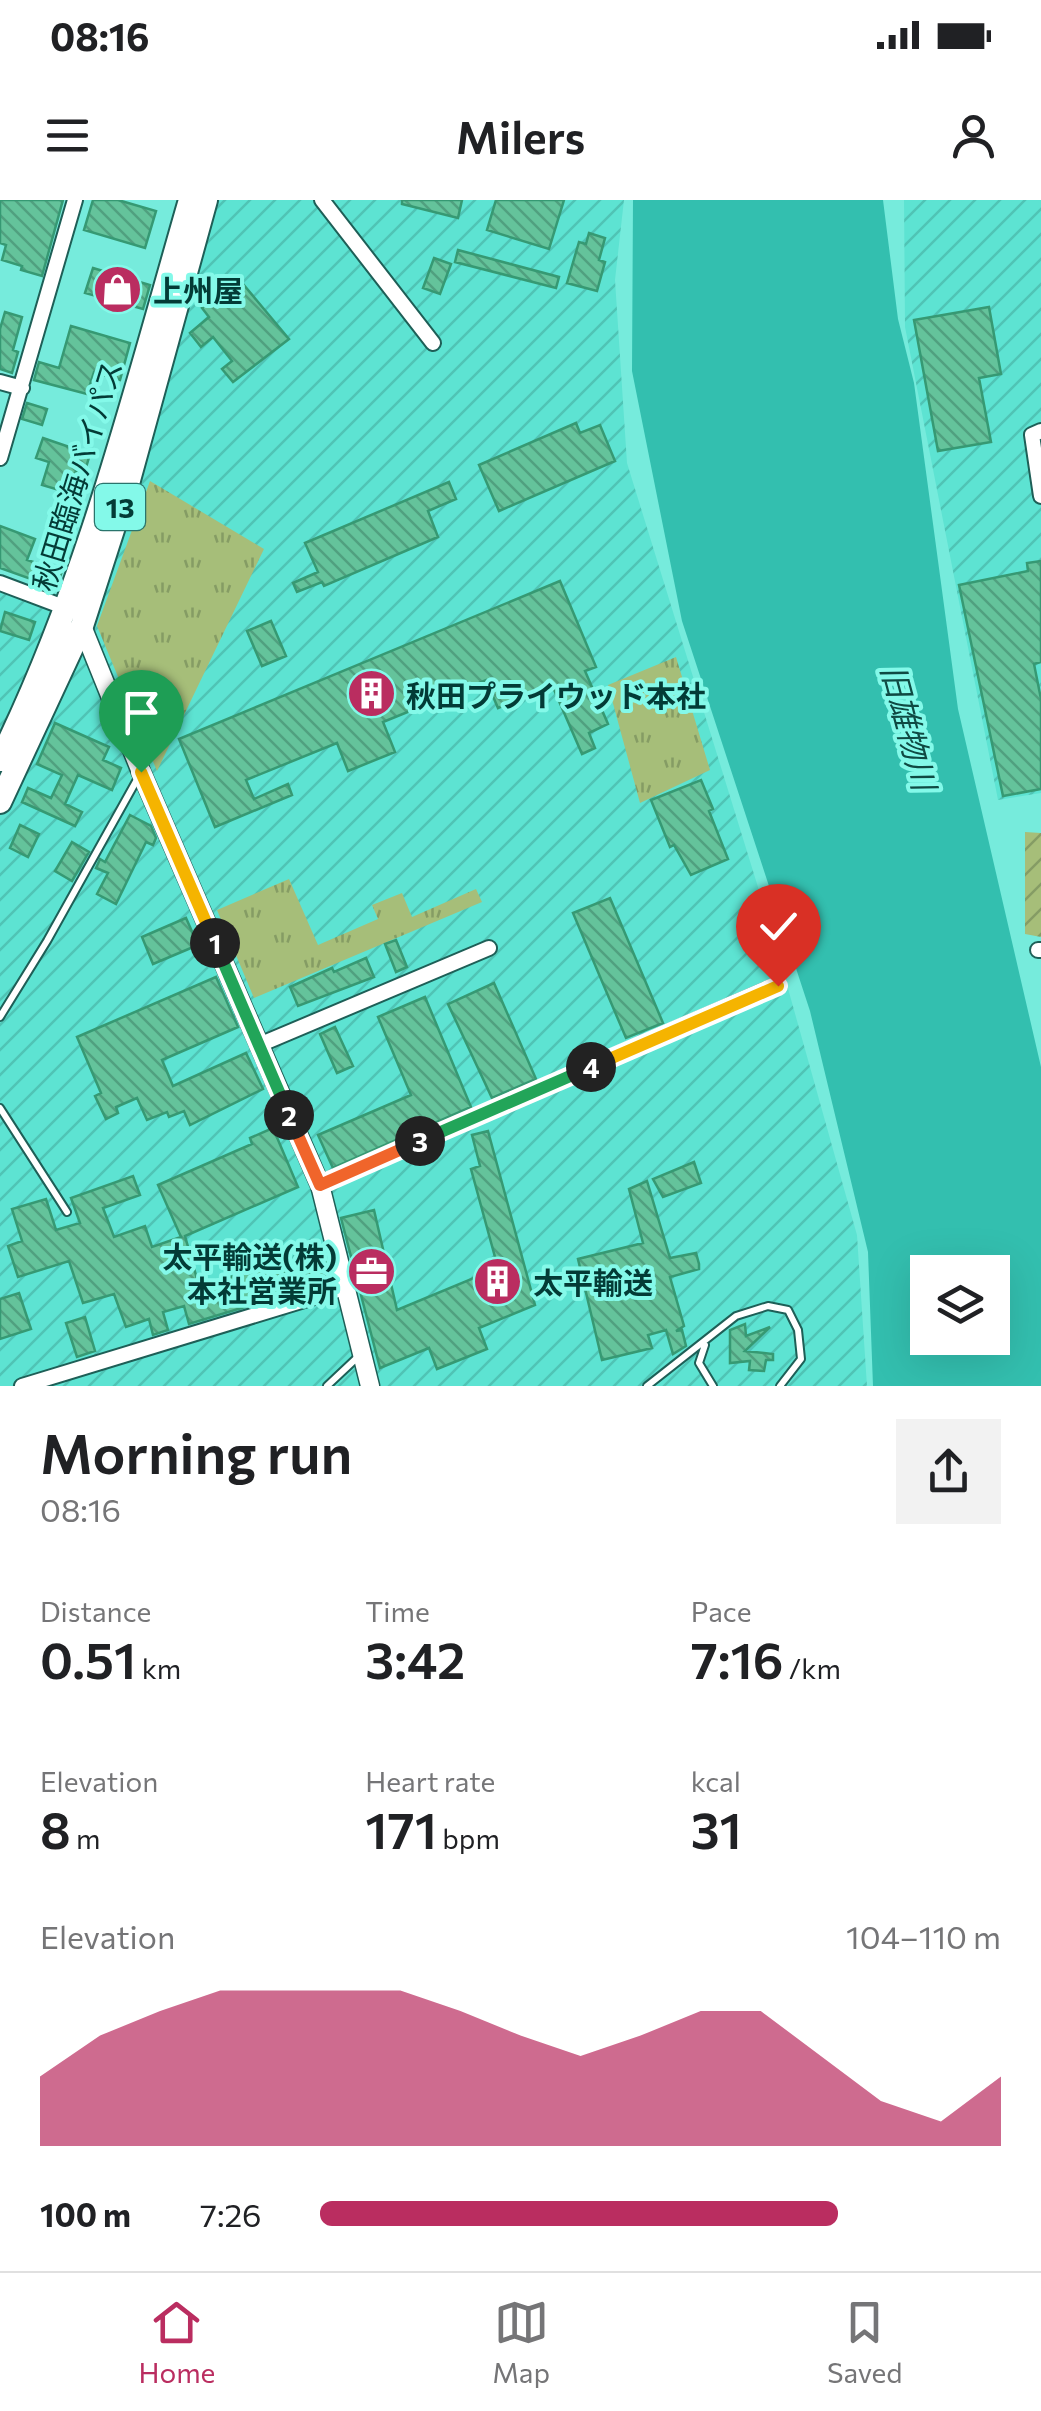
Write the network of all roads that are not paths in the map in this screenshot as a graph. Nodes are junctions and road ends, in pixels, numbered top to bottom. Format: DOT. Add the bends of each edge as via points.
graph roads {
  1 [pos="75,200"];
  2 [pos="190,200"];
  3 [pos="206,200"];
  4 [pos="322,200"];
  5 [pos="432,342"];
  6 [pos="0,382"];
  7 [pos="22,388"];
  8 [pos="1041,431"];
  9 [pos="0,458"];
  10 [pos="1041,496"];
  11 [pos="0,583"];
  12 [pos="75,617"];
  13 [pos="0,760"];
  14 [pos="141,772"];
  15 [pos="0,802"];
  16 [pos="489,948"];
  17 [pos="778,986"];
  18 [pos="0,1017"];
  19 [pos="259,1045"];
  20 [pos="0,1108"];
  21 [pos="320,1185"];
  22 [pos="67,1212"];
  23 [pos="344,1288"];
  24 [pos="705,1343"];
  25 [pos="362,1354"];
  26 [pos="22,1386"];
  27 [pos="327,1386"];
  28 [pos="370,1386"];
  29 [pos="647,1386"];
  30 [pos="713,1386"];
  31 [pos="780,1386"];
  1 -- 7 [label="street"];
  2 -- 12 [label="highway, 秋田臨海バイパス / 13"];
  3 -- 12 [label="highway, 秋田臨海バイパス / 13" via="128,480"];
  4 -- 5 [label="street"];
  6 -- 7 [label="street"];
  7 -- 9 [label="street"];
  8 -- 10 [label="street" via="1032,435"];
  11 -- 12 [label="street"];
  12 -- 13 [label="highway, 秋田臨海バイパス / 13"];
  12 -- 14 [label="street"];
  12 -- 15 [label="highway, 秋田臨海バイパス / 13"];
  14 -- 18 [label="lane"];
  14 -- 19 [label="street"];
  16 -- 19 [label="street"];
  17 -- 21 [label="street"];
  19 -- 21 [label="street"];
  20 -- 22 [label="lane"];
  21 -- 23 [label="street"];
  23 -- 25 [label="street"];
  23 -- 26 [label="street"];
  24 -- 29 [label="lane"];
  24 -- 30 [label="lane" via="699,1363"];
  24 -- 31 [label="lane" via="736,1316 768,1306 788,1310 801,1359"];
  25 -- 27 [label="lane"];
  25 -- 28 [label="street"];
}
